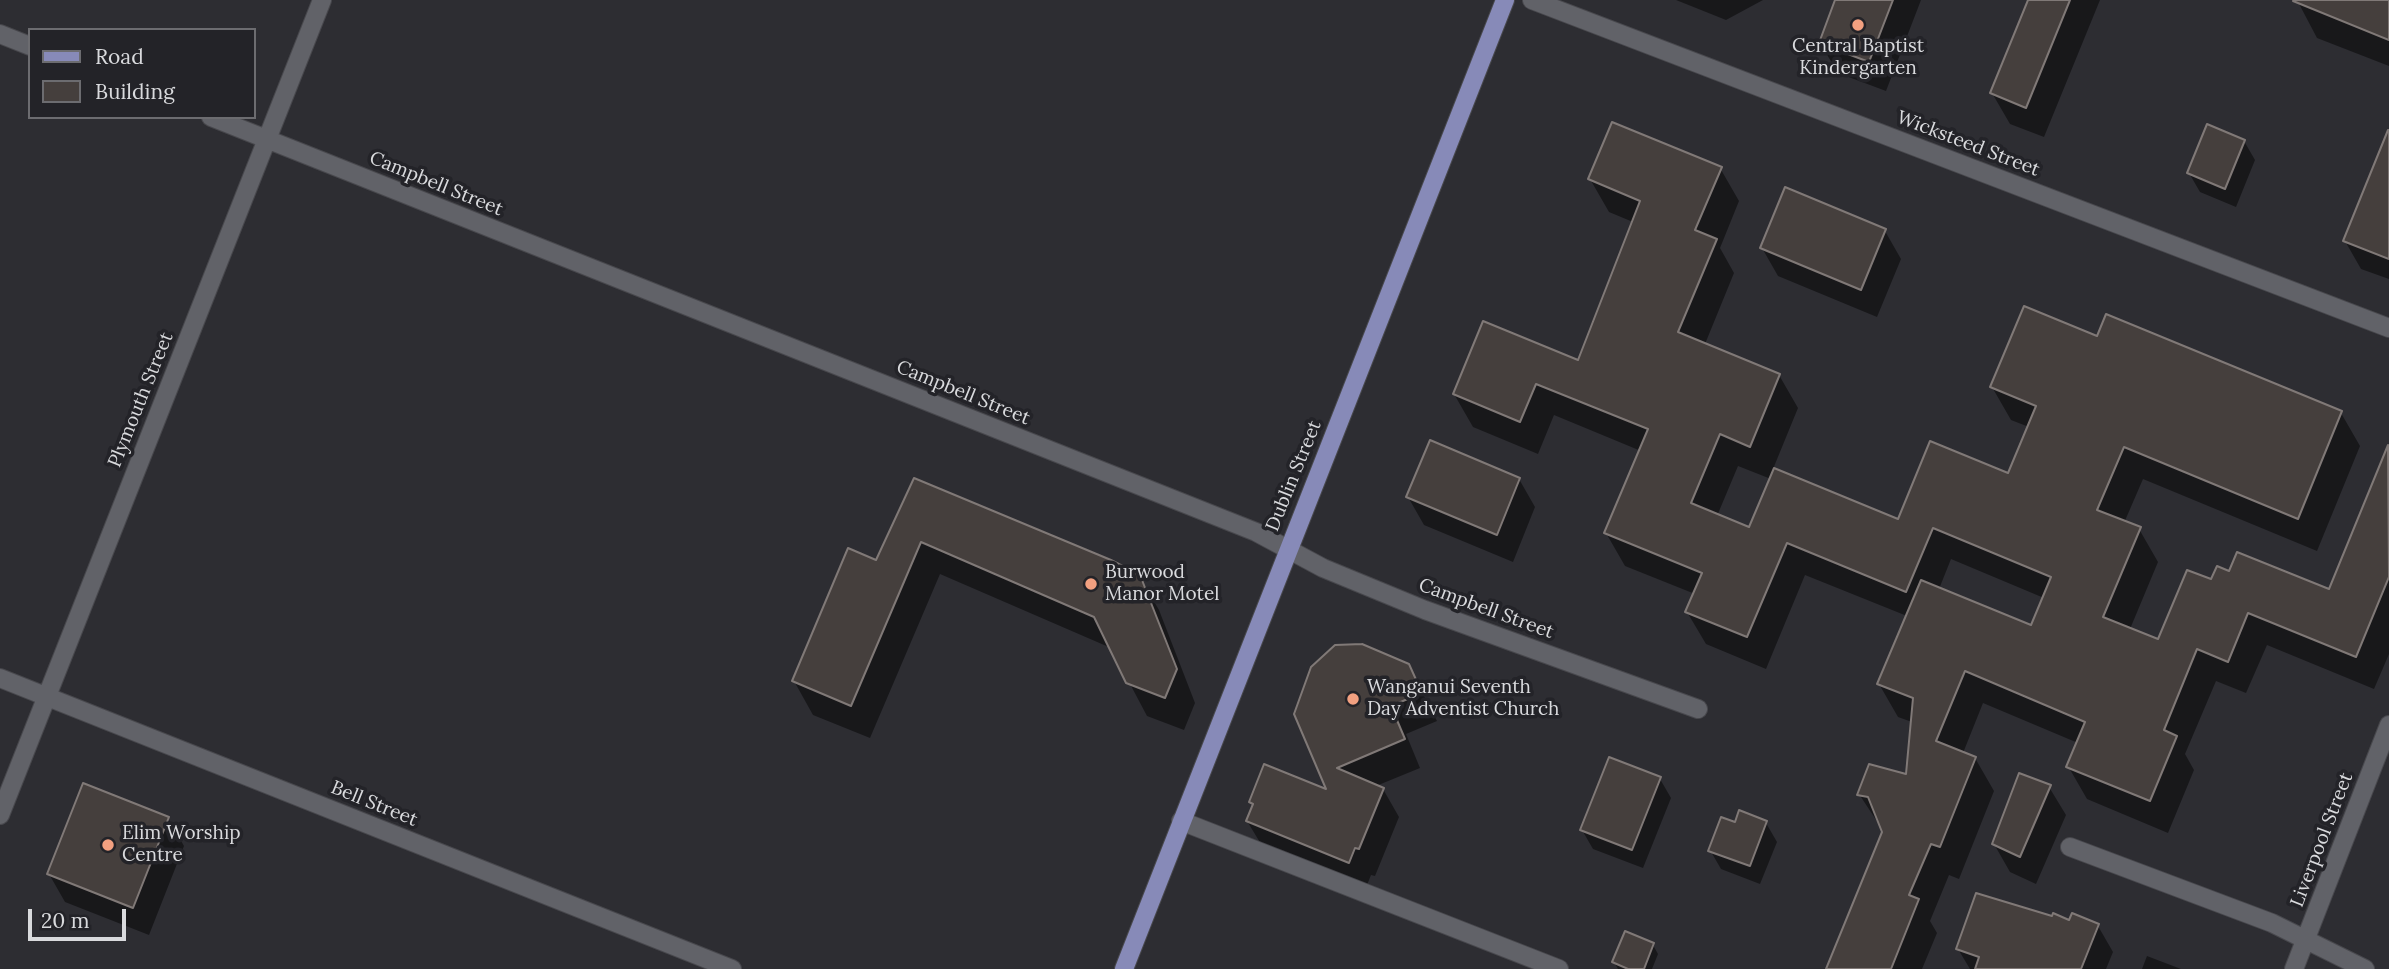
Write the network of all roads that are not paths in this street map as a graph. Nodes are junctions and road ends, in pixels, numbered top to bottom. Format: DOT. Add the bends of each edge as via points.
graph roads {
  1 [pos="321,0"];
  2 [pos="1505,0"];
  3 [pos="1532,0"];
  4 [pos="0,34"];
  5 [pos="28,45"];
  6 [pos="216,119"];
  7 [pos="266,139"];
  8 [pos="2389,328"];
  9 [pos="1287,550"];
  10 [pos="0,678"];
  11 [pos="46,697"];
  12 [pos="1698,709"];
  13 [pos="2389,726"];
  14 [pos="0,815"];
  15 [pos="1181,821"];
  16 [pos="2070,847"];
  17 [pos="2305,941"];
  18 [pos="732,969"];
  19 [pos="1124,969"];
  20 [pos="1559,969"];
  21 [pos="2294,969"];
  22 [pos="2365,969"];
  1 -- 7 [label="street, Plymouth Street"];
  2 -- 9 [label="main road, Dublin Street"];
  3 -- 8 [label="street, Wicksteed Street"];
  4 -- 5 [label="street"];
  6 -- 7 [label="street, Campbell Street"];
  7 -- 9 [label="street, Campbell Street" via="1256,532"];
  7 -- 11 [label="street, Plymouth Street"];
  9 -- 12 [label="street, Campbell Street" via="1425,611"];
  9 -- 15 [label="main road, Dublin Street"];
  10 -- 11 [label="street, Bell Street"];
  11 -- 14 [label="street, Plymouth Street"];
  11 -- 18 [label="street, Bell Street"];
  13 -- 17 [label="street, Liverpool Street"];
  15 -- 19 [label="main road, Dublin Street"];
  15 -- 20 [label="street"];
  16 -- 17 [label="street" via="2272,923"];
  17 -- 21 [label="street, Liverpool Street"];
  17 -- 22 [label="street"];
}
